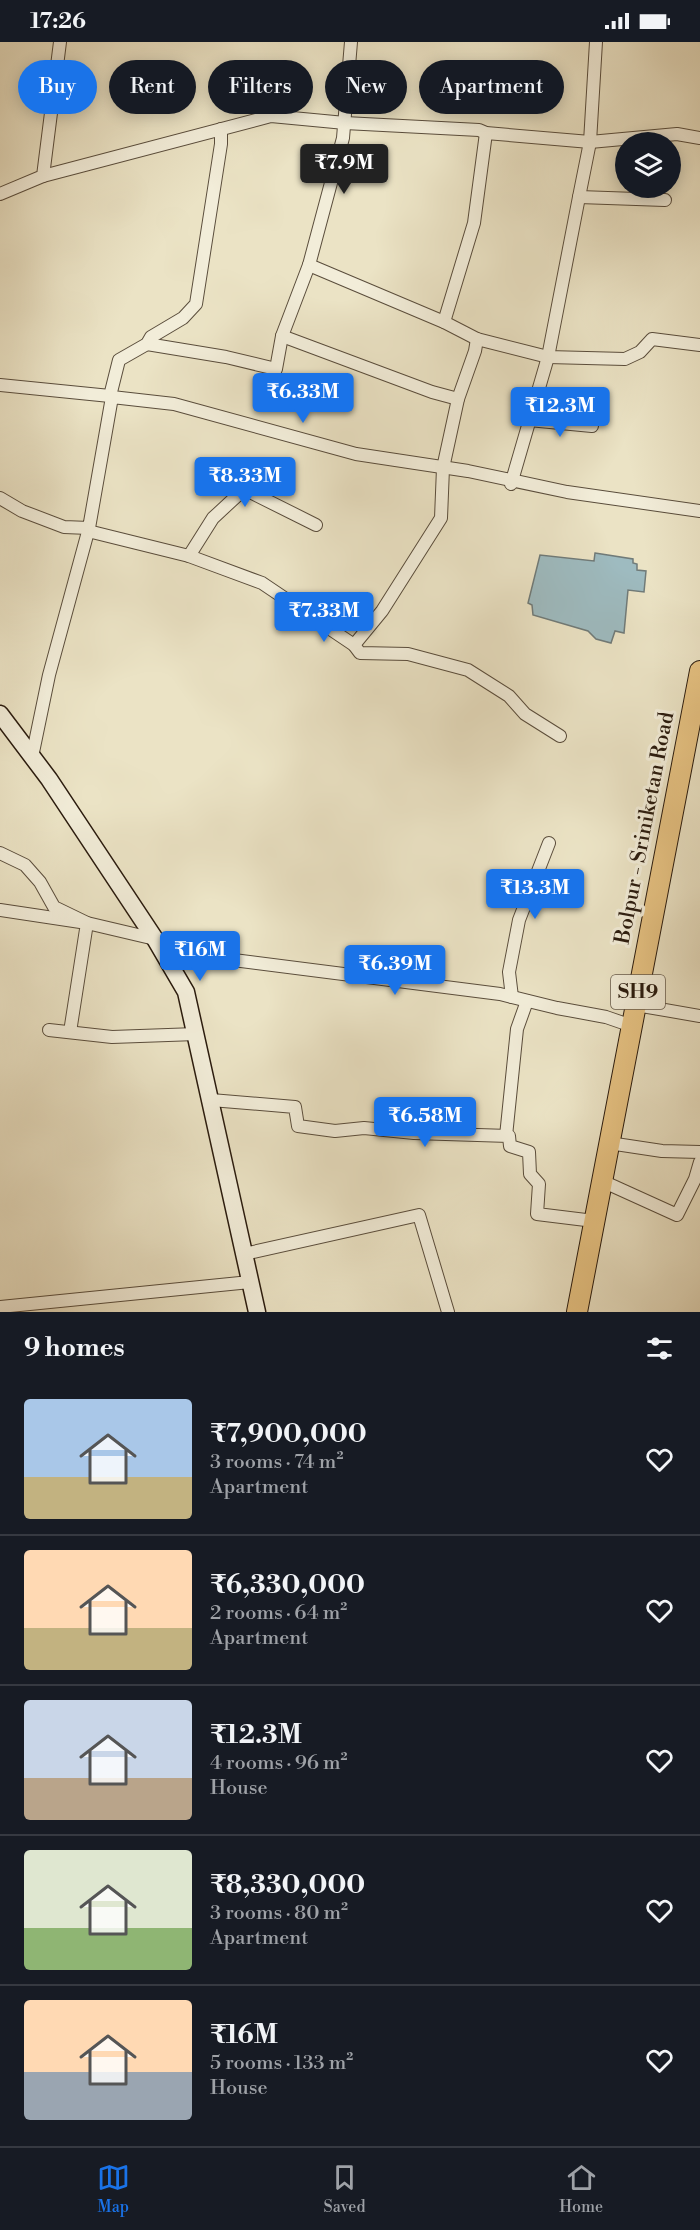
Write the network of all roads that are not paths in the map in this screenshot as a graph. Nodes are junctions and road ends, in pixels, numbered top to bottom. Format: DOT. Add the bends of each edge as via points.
graph roads {
  1 [pos="60,42"];
  2 [pos="351,42"];
  3 [pos="596,42"];
  4 [pos="345,123"];
  5 [pos="220,129"];
  6 [pos="486,133"];
  7 [pos="700,138"];
  8 [pos="590,142"];
  9 [pos="43,176"];
  10 [pos="0,194"];
  11 [pos="579,197"];
  12 [pos="665,200"];
  13 [pos="309,265"];
  14 [pos="444,322"];
  15 [pos="282,336"];
  16 [pos="477,339"];
  17 [pos="147,344"];
  18 [pos="700,345"];
  19 [pos="548,357"];
  20 [pos="0,385"];
  21 [pos="458,399"];
  22 [pos="529,420"];
  23 [pos="592,426"];
  24 [pos="443,468"];
  25 [pos="511,482"];
  26 [pos="0,498"];
  27 [pos="700,511"];
  28 [pos="316,525"];
  29 [pos="89,530"];
  30 [pos="189,556"];
  31 [pos="354,645"];
  32 [pos="700,671"];
  33 [pos="0,714"];
  34 [pos="560,736"];
  35 [pos="32,757"];
  36 [pos="549,843"];
  37 [pos="0,853"];
  38 [pos="0,910"];
  39 [pos="87,923"];
  40 [pos="159,945"];
  41 [pos="512,997"];
  42 [pos="527,1001"];
  43 [pos="636,1005"];
  44 [pos="700,1016"];
  45 [pos="632,1026"];
  46 [pos="49,1030"];
  47 [pos="70,1032"];
  48 [pos="196,1034"];
  49 [pos="211,1100"];
  50 [pos="506,1136"];
  51 [pos="609,1143"];
  52 [pos="700,1152"];
  53 [pos="700,1162"];
  54 [pos="602,1181"];
  55 [pos="594,1221"];
  56 [pos="244,1254"];
  57 [pos="250,1282"];
  58 [pos="0,1307"];
  59 [pos="257,1312"];
  60 [pos="448,1312"];
  61 [pos="577,1312"];
  1 -- 9 [label="street"];
  2 -- 4 [label="street"];
  3 -- 8 [label="street"];
  4 -- 5 [label="street" via="271,116"];
  4 -- 6 [label="street" via="479,129"];
  4 -- 13 [label="street"];
  5 -- 9 [label="street"];
  5 -- 17 [label="street" via="221,144 196,304"];
  6 -- 8 [label="street"];
  6 -- 14 [label="street" via="474,223"];
  7 -- 8 [label="street" via="677,134"];
  8 -- 11 [label="street"];
  9 -- 10 [label="street"];
  11 -- 12 [label="street"];
  11 -- 19 [label="street"];
  13 -- 14 [label="street"];
  13 -- 15 [label="street"];
  14 -- 16 [label="street"];
  15 -- 17 [label="street" via="276,369"];
  15 -- 21 [label="street"];
  16 -- 19 [label="street"];
  16 -- 21 [label="street"];
  17 -- 20 [label="street" via="118,360 110,396"];
  18 -- 19 [label="street" via="652,339 626,359"];
  19 -- 22 [label="street"];
  21 -- 24 [label="street"];
  22 -- 23 [label="street"];
  22 -- 25 [label="street"];
  24 -- 25 [label="street"];
  24 -- 29 [label="street" via="356,454 174,404 112,397"];
  24 -- 31 [label="street" via="441,518 382,611"];
  25 -- 27 [label="street"];
  26 -- 29 [label="street" via="22,511"];
  28 -- 30 [label="street" via="250,492 240,493 213,518"];
  29 -- 30 [label="street"];
  29 -- 35 [label="street" via="49,675"];
  30 -- 31 [label="street" via="262,583"];
  31 -- 34 [label="street" via="360,653 408,654 468,670"];
  32 -- 43 [label="main road, Bolpur - Sriniketan Road / SH9"];
  33 -- 35 [label="street"];
  35 -- 40 [label="street"];
  36 -- 41 [label="street" via="519,920 509,972"];
  37 -- 39 [label="street" via="26,865 54,907"];
  38 -- 39 [label="street"];
  39 -- 40 [label="street"];
  39 -- 47 [label="street"];
  40 -- 41 [label="street"];
  40 -- 48 [label="street" via="186,992"];
  41 -- 42 [label="street"];
  42 -- 45 [label="street"];
  42 -- 50 [label="street" via="517,1029"];
  43 -- 44 [label="street"];
  43 -- 45 [label="main road, Bolpur - Sriniketan Road / SH9"];
  45 -- 51 [label="main road, Bolpur - Sriniketan Road / SH9"];
  46 -- 47 [label="street"];
  47 -- 48 [label="street" via="112,1037"];
  48 -- 49 [label="street"];
  49 -- 50 [label="street" via="295,1107 298,1126 335,1131 364,1128"];
  49 -- 56 [label="street"];
  50 -- 55 [label="street" via="510,1146 529,1152 530,1174 539,1184 537,1214"];
  51 -- 52 [label="street"];
  51 -- 54 [label="main road, Bolpur - Sriniketan Road / SH9"];
  53 -- 54 [label="street" via="677,1215"];
  54 -- 55 [label="main road, Bolpur - Sriniketan Road / SH9"];
  55 -- 61 [label="main road, Bolpur - Sriniketan Road / SH9"];
  56 -- 57 [label="street"];
  56 -- 60 [label="street" via="419,1215"];
  57 -- 58 [label="street"];
  57 -- 59 [label="street"];
}
